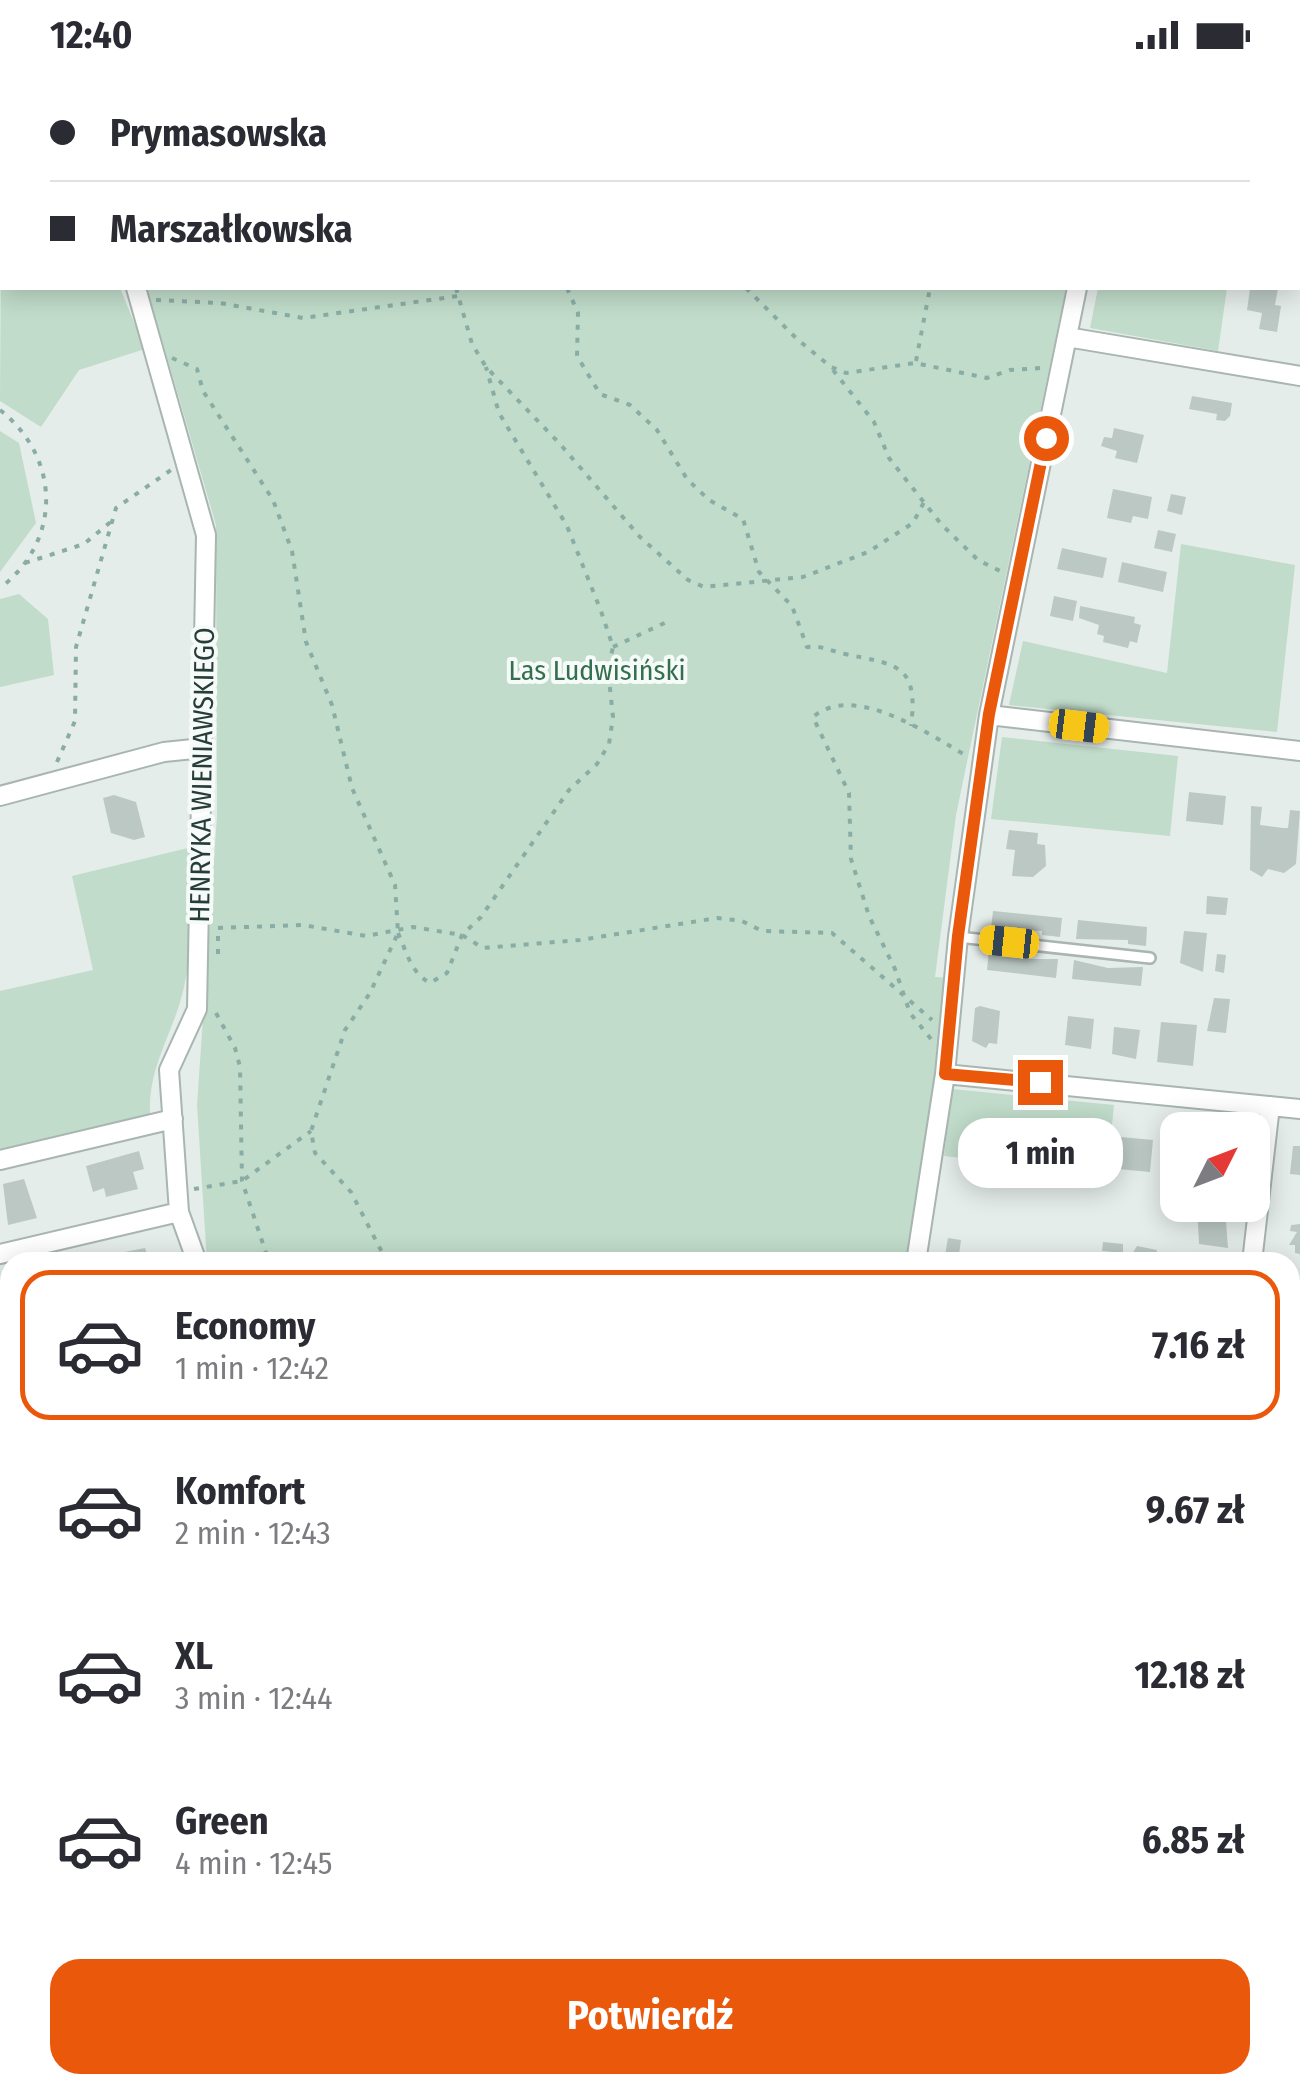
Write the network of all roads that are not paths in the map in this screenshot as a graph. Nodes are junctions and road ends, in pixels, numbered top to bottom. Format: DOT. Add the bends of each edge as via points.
graph roads {
  1 [pos="1077,290"];
  2 [pos="139,292"];
  3 [pos="1068,336"];
  4 [pos="1300,376"];
  5 [pos="989,714"];
  6 [pos="203,748"];
  7 [pos="1300,751"];
  8 [pos="0,796"];
  9 [pos="958,936"];
  10 [pos="1150,958"];
  11 [pos="945,1074"];
  12 [pos="1270,1106"];
  13 [pos="1300,1110"];
  14 [pos="173,1119"];
  15 [pos="0,1160"];
  16 [pos="179,1212"];
  17 [pos="9,1252"];
  18 [pos="193,1252"];
  19 [pos="918,1252"];
  20 [pos="1253,1252"];
  1 -- 3 [label="street"];
  2 -- 6 [label="street, HENRYKA WIENIAWSKIEGO" via="206,535"];
  3 -- 4 [label="street"];
  3 -- 5 [label="street"];
  5 -- 7 [label="street"];
  5 -- 9 [label="street"];
  6 -- 8 [label="street" via="164,752"];
  6 -- 14 [label="street, HENRYKA WIENIAWSKIEGO" via="198,1009 169,1070"];
  9 -- 10 [label="lane"];
  9 -- 11 [label="street"];
  11 -- 12 [label="street"];
  11 -- 19 [label="street"];
  12 -- 13 [label="street"];
  12 -- 20 [label="street"];
  14 -- 15 [label="street"];
  14 -- 16 [label="street, HENRYKA WIENIAWSKIEGO"];
  16 -- 17 [label="street"];
  16 -- 18 [label="street, HENRYKA WIENIAWSKIEGO"];
}
